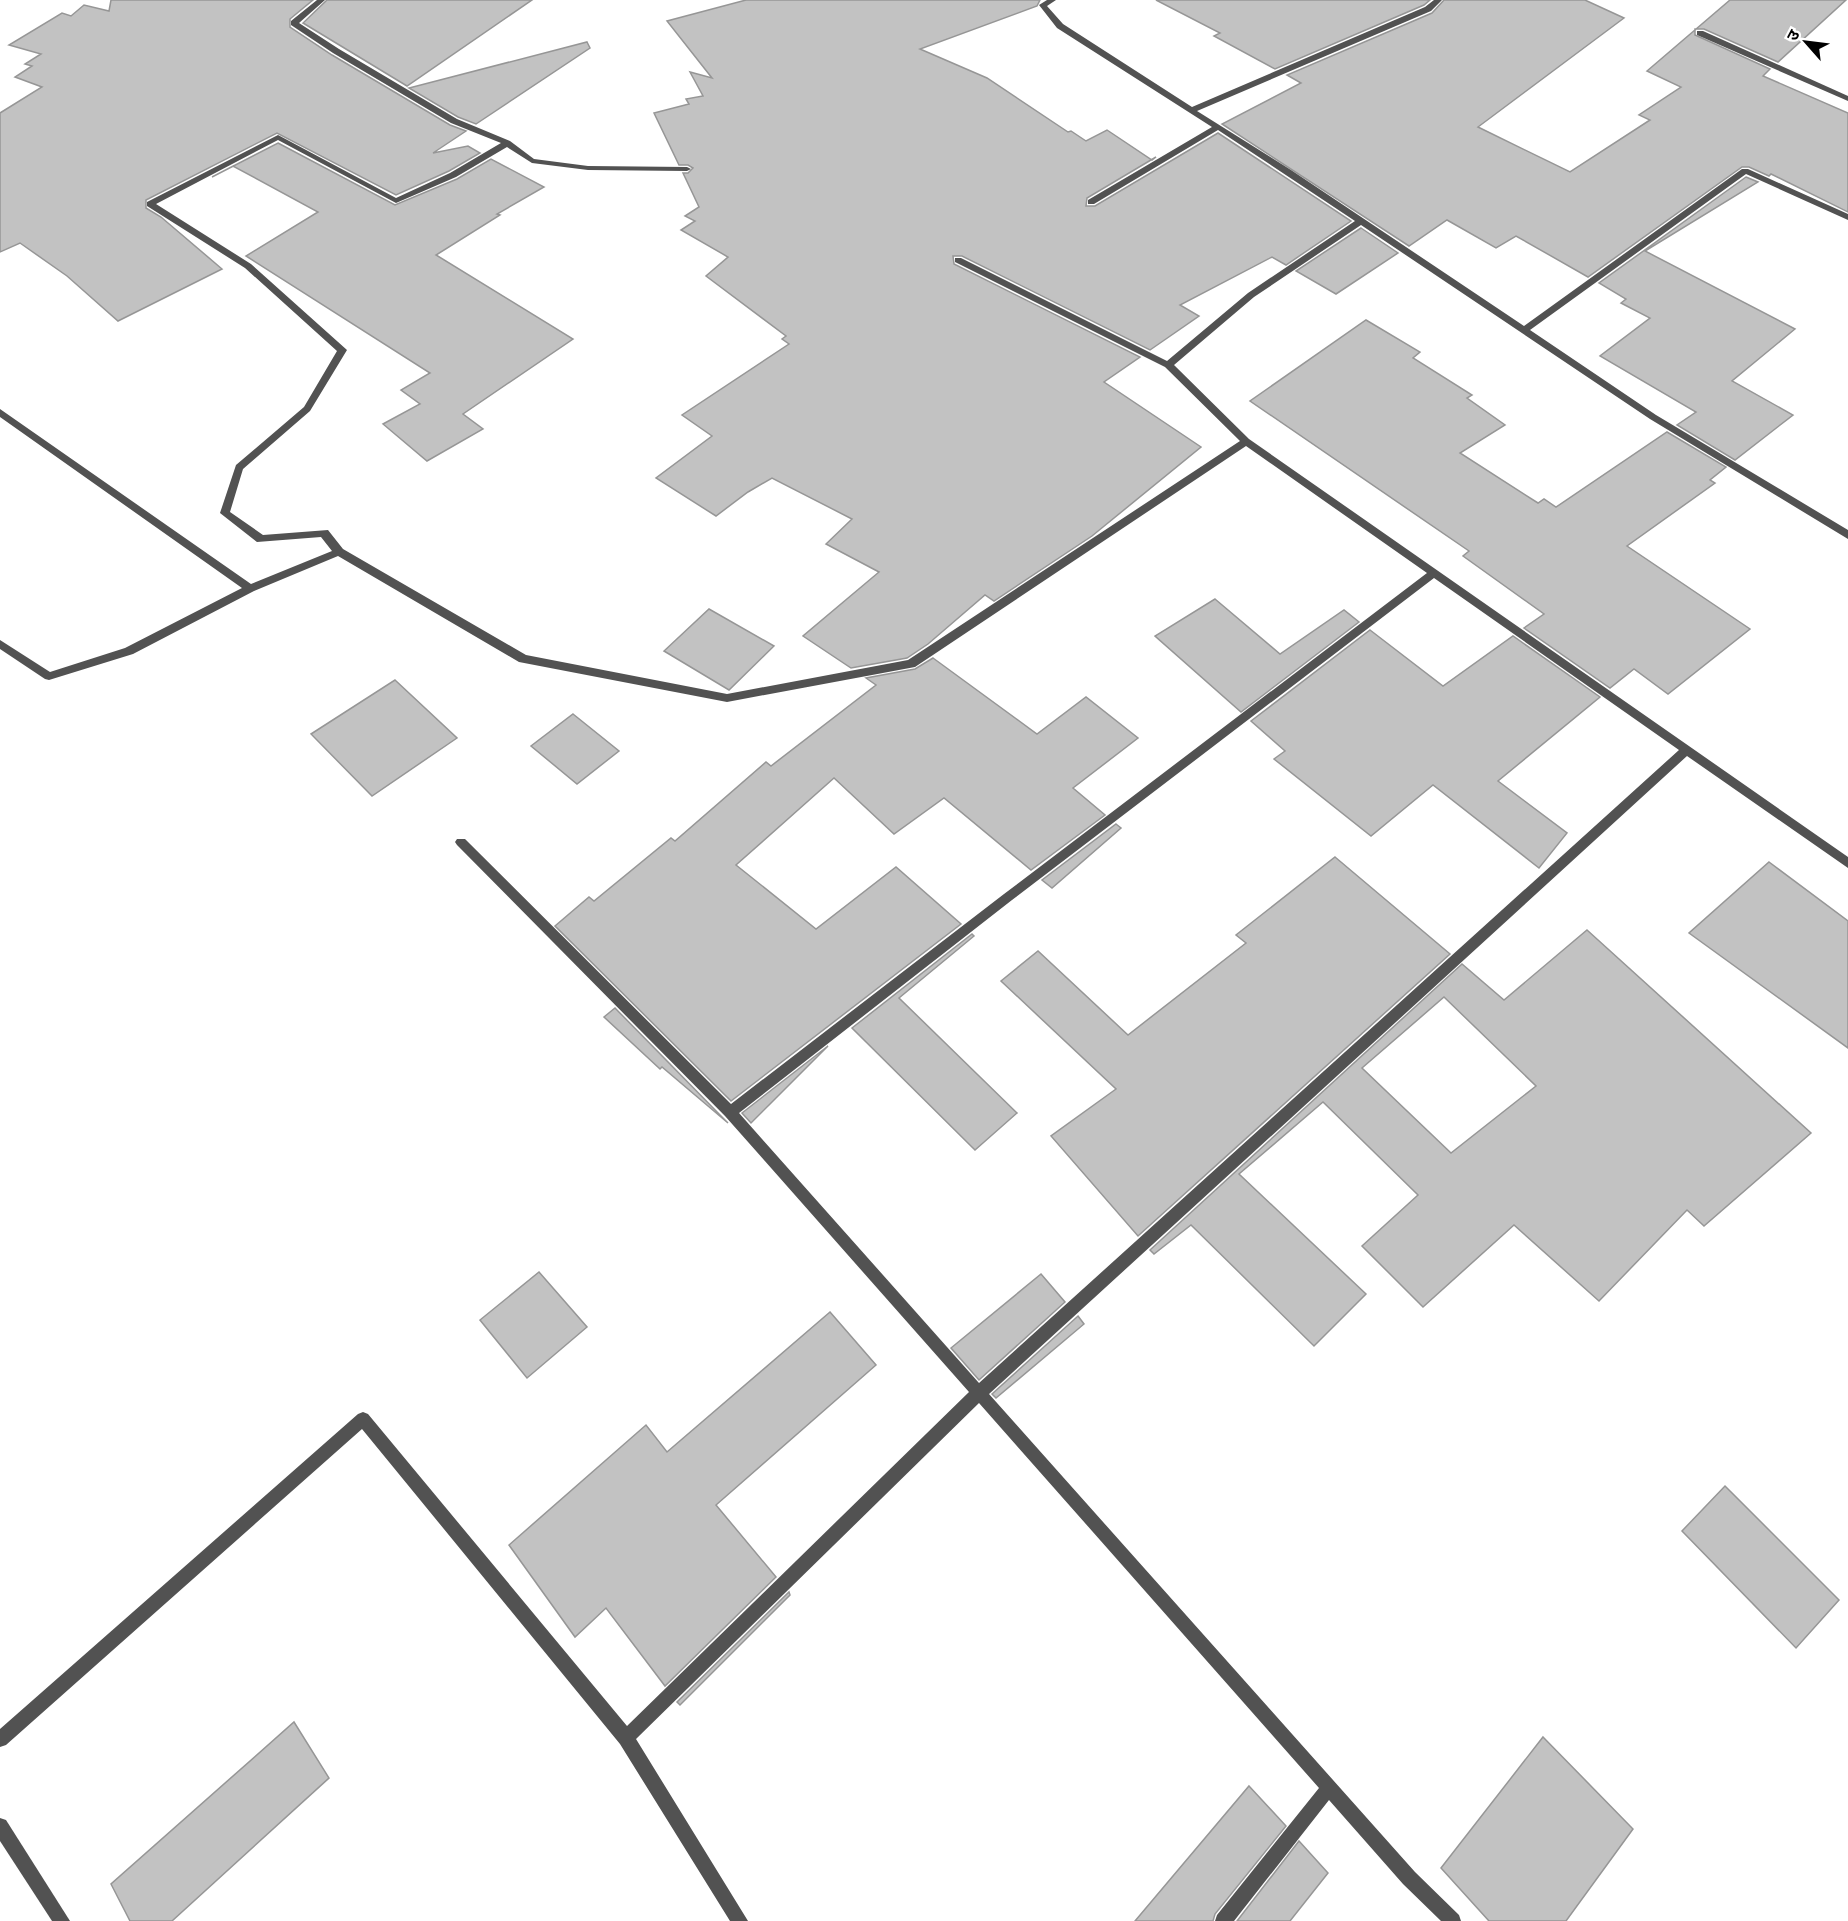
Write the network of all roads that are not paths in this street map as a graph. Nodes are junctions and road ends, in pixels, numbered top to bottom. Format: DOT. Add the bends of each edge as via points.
graph roads {
  1 [pos="321,0"];
  2 [pos="1052,0"];
  3 [pos="1438,0"];
  4 [pos="1700,33"];
  5 [pos="1848,99"];
  6 [pos="1192,110"];
  7 [pos="1218,127"];
  8 [pos="507,143"];
  9 [pos="687,169"];
  10 [pos="1091,202"];
  11 [pos="1848,217"];
  12 [pos="1361,221"];
  13 [pos="958,260"];
  14 [pos="1525,330"];
  15 [pos="1168,365"];
  16 [pos="0,412"];
  17 [pos="1246,441"];
  18 [pos="1848,535"];
  19 [pos="339,552"];
  20 [pos="1434,573"];
  21 [pos="250,588"];
  22 [pos="0,644"];
  23 [pos="1687,750"];
  24 [pos="461,842"];
  25 [pos="1848,863"];
  26 [pos="730,1112"];
  27 [pos="979,1393"];
  28 [pos="626,1738"];
  29 [pos="0,1739"];
  30 [pos="1329,1788"];
  31 [pos="0,1826"];
  32 [pos="62,1921"];
  33 [pos="740,1921"];
  34 [pos="1223,1921"];
  35 [pos="1453,1921"];
  1 -- 8 [label="street" via="294,23 454,121"];
  2 -- 6 [label="street" via="1042,5 1060,26"];
  3 -- 6 [label="street" via="1428,9"];
  4 -- 5 [label="street"];
  6 -- 7 [label="street"];
  7 -- 10 [label="street"];
  7 -- 12 [label="street"];
  8 -- 9 [label="street" via="532,161 588,168"];
  8 -- 19 [label="street" via="453,175 396,201 278,137 150,204 248,266 342,350 307,409 239,467 225,513 261,539 324,533"];
  11 -- 14 [label="street" via="1745,171"];
  12 -- 14 [label="street"];
  12 -- 15 [label="street" via="1251,295"];
  13 -- 15 [label="street"];
  14 -- 18 [label="street" via="1653,417"];
  15 -- 17 [label="street"];
  16 -- 21 [label="street"];
  17 -- 19 [label="street" via="911,664 727,698 523,659"];
  17 -- 20 [label="street"];
  19 -- 21 [label="street"];
  20 -- 23 [label="street"];
  20 -- 26 [label="street"];
  21 -- 22 [label="street" via="129,651 49,676"];
  23 -- 25 [label="street"];
  23 -- 27 [label="street"];
  24 -- 26 [label="street"];
  26 -- 27 [label="street"];
  27 -- 28 [label="street"];
  27 -- 30 [label="street"];
  28 -- 29 [label="street" via="363,1419"];
  28 -- 33 [label="street"];
  30 -- 34 [label="street"];
  30 -- 35 [label="street"];
  31 -- 32 [label="street"];
}
